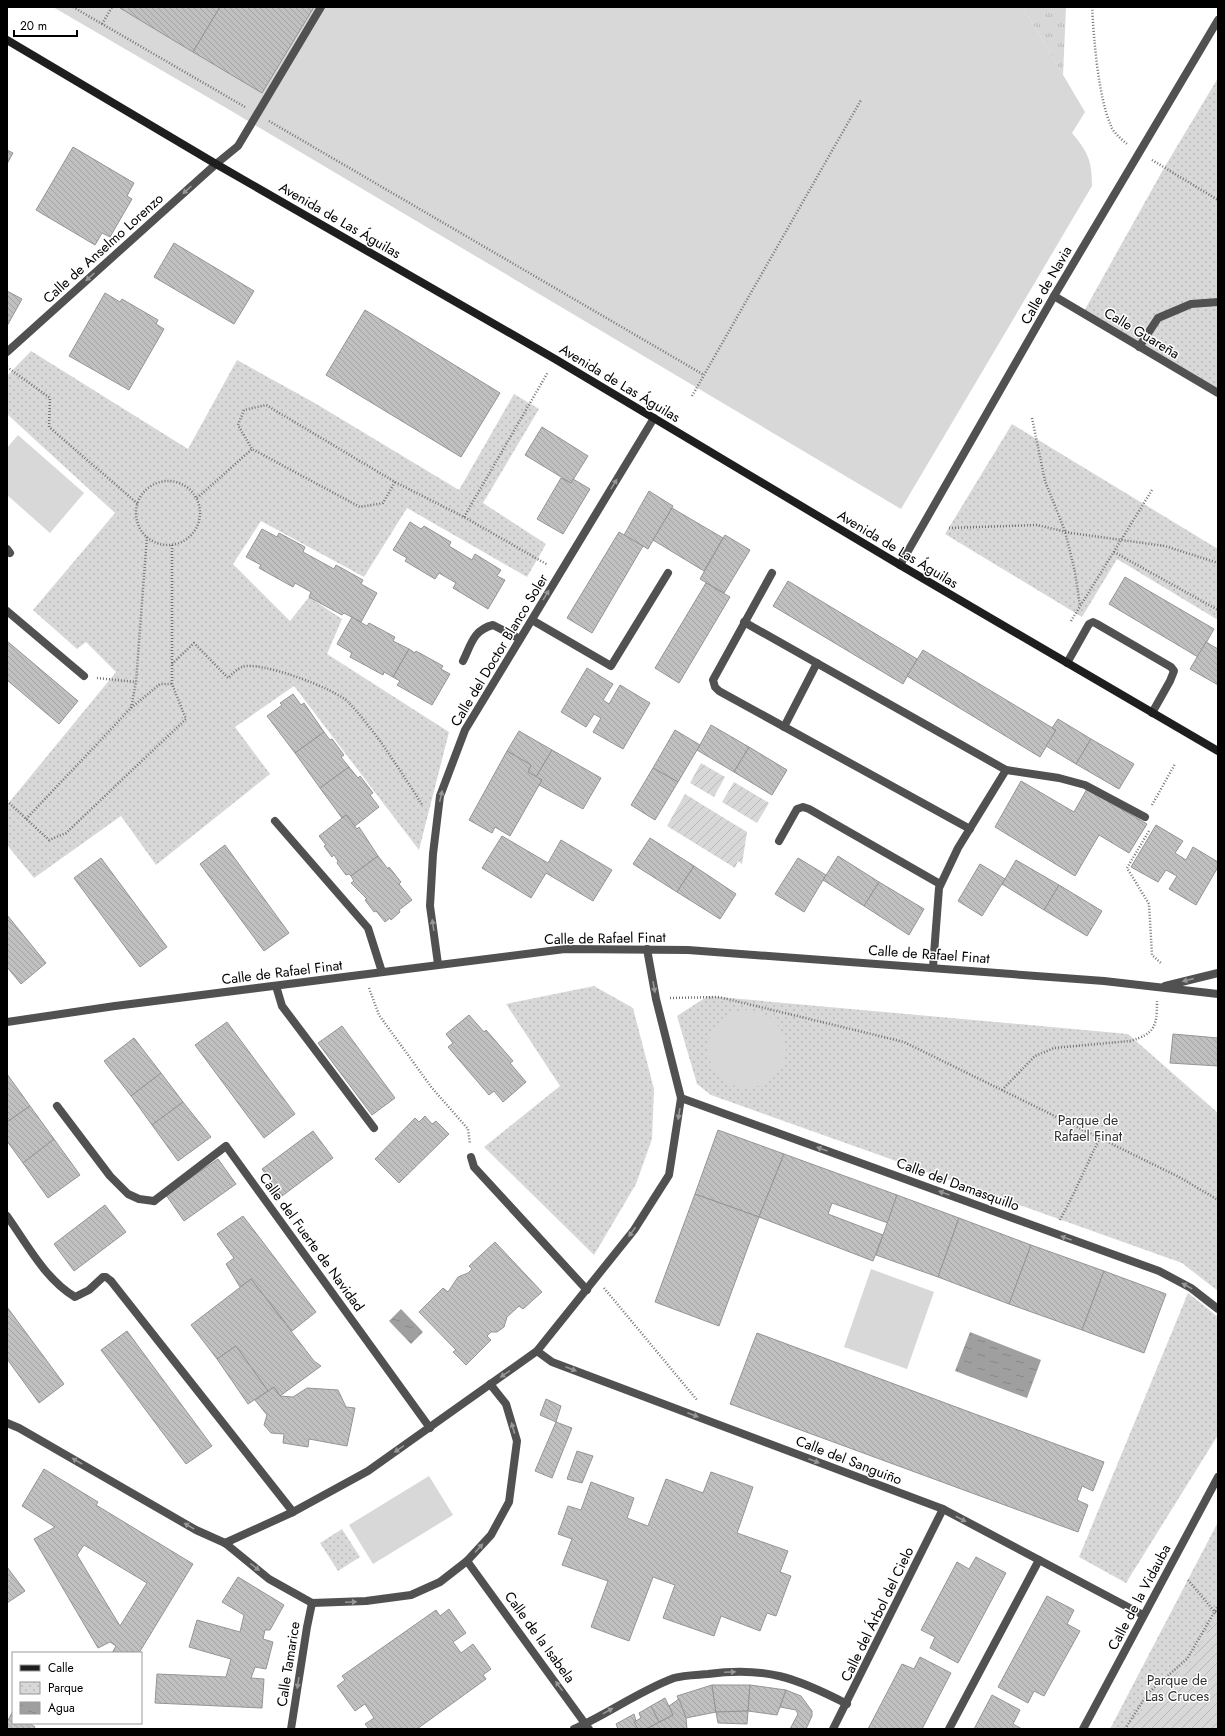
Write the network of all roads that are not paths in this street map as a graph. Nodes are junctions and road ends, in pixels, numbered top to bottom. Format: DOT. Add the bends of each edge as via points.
graph roads {
  1 [pos="321,7"];
  2 [pos="1218,20"];
  3 [pos="7,40"];
  4 [pos="216,164"];
  5 [pos="1054,296"];
  6 [pos="1218,302"];
  7 [pos="1139,346"];
  8 [pos="7,352"];
  9 [pos="1218,393"];
  10 [pos="654,418"];
  11 [pos="900,565"];
  12 [pos="772,572"];
  13 [pos="668,573"];
  14 [pos="7,611"];
  15 [pos="532,620"];
  16 [pos="744,622"];
  17 [pos="520,639"];
  18 [pos="463,661"];
  19 [pos="817,663"];
  20 [pos="1067,663"];
  21 [pos="84,676"];
  22 [pos="1152,713"];
  23 [pos="784,726"];
  24 [pos="1218,751"];
  25 [pos="1006,770"];
  26 [pos="1145,817"];
  27 [pos="275,821"];
  28 [pos="970,829"];
  29 [pos="779,841"];
  30 [pos="940,884"];
  31 [pos="647,949"];
  32 [pos="438,964"];
  33 [pos="933,967"];
  34 [pos="382,972"];
  35 [pos="1218,973"];
  36 [pos="276,986"];
  37 [pos="1158,988"];
  38 [pos="1218,994"];
  39 [pos="7,1022"];
  40 [pos="682,1098"];
  41 [pos="57,1106"];
  42 [pos="374,1128"];
  43 [pos="471,1158"];
  44 [pos="7,1216"];
  45 [pos="587,1290"];
  46 [pos="1218,1309"];
  47 [pos="537,1351"];
  48 [pos="490,1384"];
  49 [pos="7,1423"];
  50 [pos="430,1428"];
  51 [pos="1218,1477"];
  52 [pos="943,1509"];
  53 [pos="293,1512"];
  54 [pos="224,1543"];
  55 [pos="1039,1560"];
  56 [pos="467,1561"];
  57 [pos="312,1603"];
  58 [pos="1143,1615"];
  59 [pos="847,1704"];
  60 [pos="588,1726"];
  61 [pos="291,1729"];
  62 [pos="574,1729"];
  63 [pos="833,1729"];
  64 [pos="949,1729"];
  65 [pos="1083,1729"];
  1 -- 4 [label="street, Calle de Anselmo Lorenzo" via="238,146"];
  2 -- 5 [label="street, Calle de Navia"];
  3 -- 4 [label="street, Avenida de Las Águilas"];
  4 -- 8 [label="street, Calle de Anselmo Lorenzo, one-way"];
  4 -- 10 [label="street, Avenida de Las Águilas"];
  5 -- 7 [label="street, Calle Guareña"];
  5 -- 11 [label="street, Calle de Navia"];
  6 -- 7 [label="street" via="1191,304 1158,318"];
  7 -- 9 [label="street, Calle Guareña"];
  10 -- 11 [label="street, Avenida de Las Águilas"];
  15 -- 10 [label="street, Calle del Doctor Blanco Soler, one-way"];
  11 -- 20 [label="street, Avenida de Las Águilas"];
  12 -- 16 [label="street"];
  13 -- 15 [label="street" via="611,666"];
  14 -- 21 [label="street"];
  15 -- 17 [label="street, Calle del Doctor Blanco Soler"];
  16 -- 19 [label="street"];
  16 -- 23 [label="street" via="713,680 715,686 719,691"];
  17 -- 18 [label="street" via="493,625 483,628 473,640"];
  32 -- 17 [label="street, Calle del Doctor Blanco Soler, one-way" via="430,906 440,796 465,730"];
  19 -- 23 [label="street"];
  19 -- 25 [label="street"];
  20 -- 22 [label="street, Avenida de Las Águilas"];
  20 -- 22 [label="street" via="1089,624 1093,622 1171,667 1174,671 1170,681"];
  22 -- 24 [label="street, Avenida de Las Águilas"];
  23 -- 28 [label="street"];
  25 -- 26 [label="street" via="1059,778 1085,785"];
  25 -- 28 [label="street"];
  27 -- 34 [label="street" via="368,928"];
  28 -- 30 [label="street"];
  29 -- 30 [label="street" via="797,809 803,807"];
  30 -- 33 [label="street"];
  31 -- 32 [label="street, Calle de Rafael Finat" via="565,949"];
  31 -- 33 [label="street, Calle de Rafael Finat"];
  31 -- 40 [label="street, one-way" via="656,999"];
  32 -- 34 [label="street, Calle de Rafael Finat"];
  33 -- 37 [label="street, Calle de Rafael Finat"];
  34 -- 36 [label="street, Calle de Rafael Finat"];
  35 -- 37 [label="street, Calle de Rafael Finat, one-way"];
  36 -- 39 [label="street, Calle de Rafael Finat"];
  36 -- 42 [label="street" via="282,1006"];
  37 -- 38 [label="street, Calle de Rafael Finat"];
  40 -- 45 [label="street, one-way" via="669,1175 634,1230"];
  46 -- 40 [label="street, Calle del Damasquillo, one-way" via="1191,1288 1159,1271"];
  41 -- 50 [label="street, Calle del Fuerte de Navidad" via="110,1176 128,1194 140,1199 154,1201 226,1146"];
  43 -- 45 [label="street" via="474,1167"];
  44 -- 53 [label="street" via="62,1289 75,1296 89,1290 103,1277 111,1281"];
  45 -- 47 [label="street"];
  47 -- 48 [label="street, one-way"];
  47 -- 52 [label="street, Calle del Sanguiño, one-way" via="552,1362"];
  48 -- 50 [label="street"];
  56 -- 48 [label="street, one-way" via="491,1534 509,1502 517,1442 506,1404"];
  54 -- 49 [label="street, one-way" via="196,1530"];
  50 -- 53 [label="street, one-way" via="368,1471"];
  51 -- 58 [label="street, Calle de la Vidauba"];
  52 -- 55 [label="street, Calle del Sanguiño, one-way"];
  52 -- 59 [label="street, Calle del Árbol del Cielo"];
  53 -- 54 [label="street"];
  54 -- 57 [label="street, one-way" via="269,1578"];
  55 -- 58 [label="street, Calle del Sanguiño"];
  55 -- 64 [label="street"];
  57 -- 56 [label="street, one-way" via="366,1601 411,1595 440,1582"];
  60 -- 56 [label="street, Calle de la Isabela, one-way"];
  57 -- 61 [label="street, Calle Tamarice, one-way"];
  58 -- 65 [label="street, Calle de la Vidauba"];
  60 -- 59 [label="street, one-way" via="675,1678 717,1672 748,1670 779,1674"];
  59 -- 63 [label="street, Calle del Árbol del Cielo"];
  60 -- 62 [label="street"];
}
